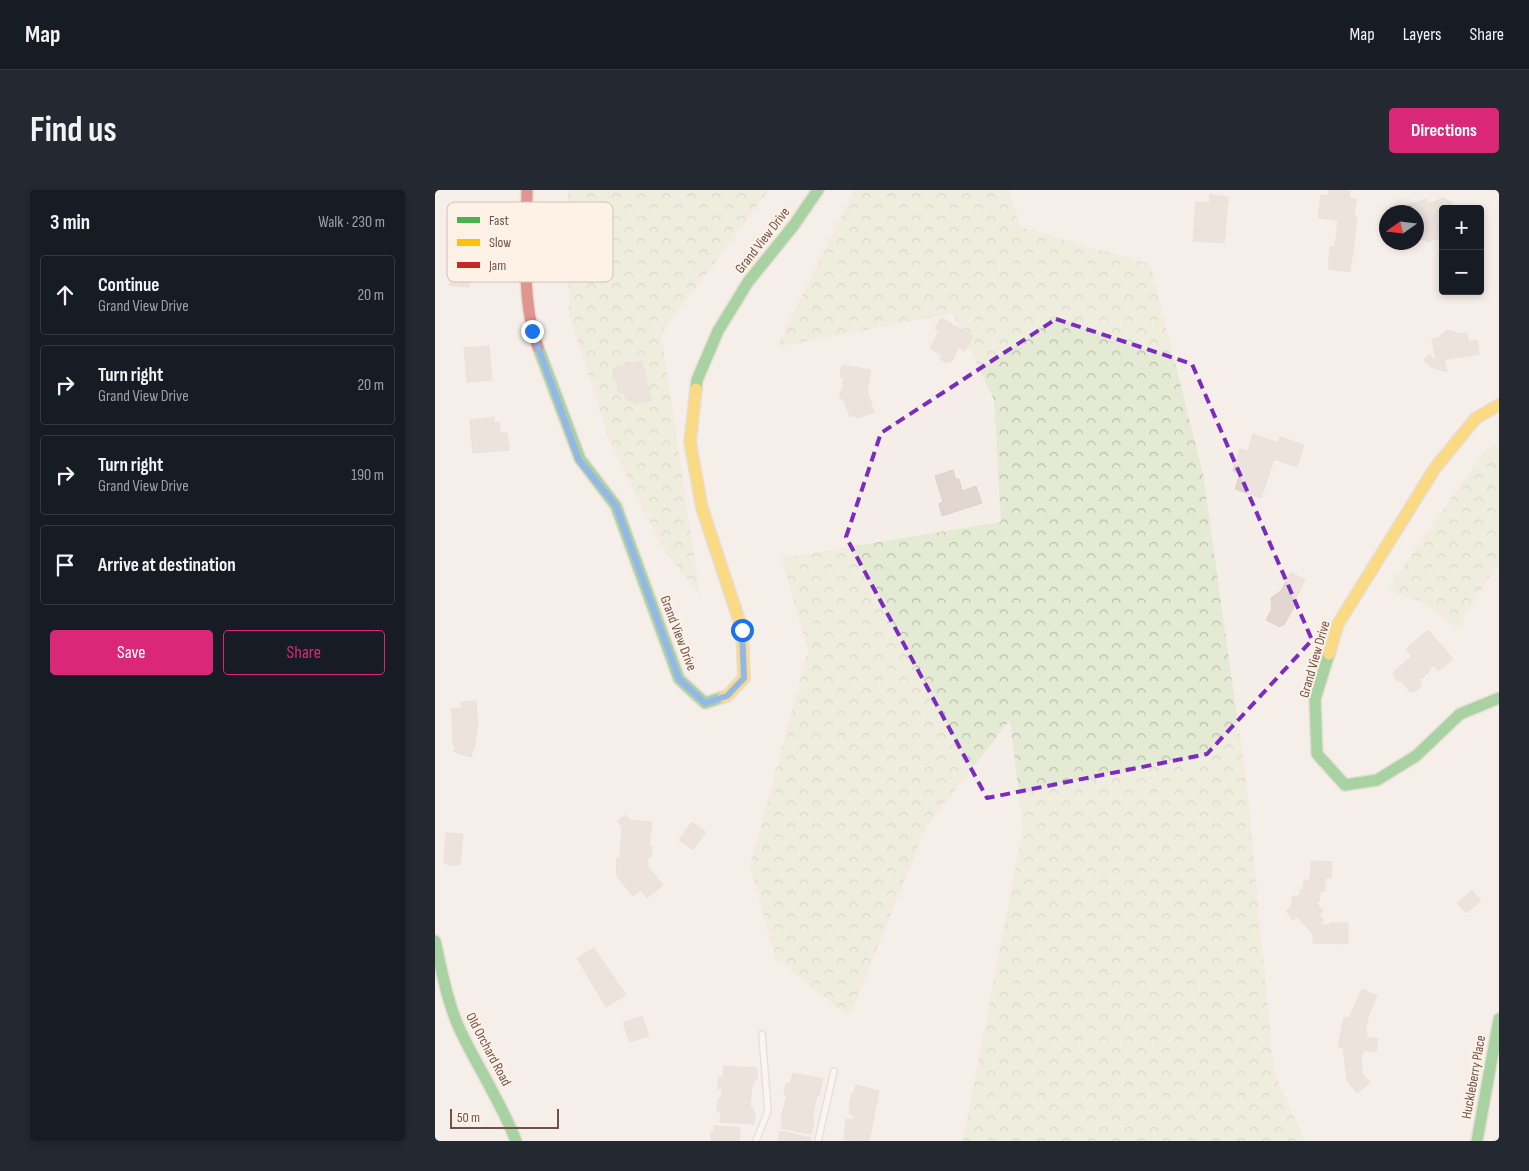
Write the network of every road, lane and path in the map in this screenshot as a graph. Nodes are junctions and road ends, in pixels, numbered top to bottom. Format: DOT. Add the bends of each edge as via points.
graph roads {
  1 [pos="818,190"];
  2 [pos="527,282"];
  3 [pos="1499,405"];
  4 [pos="1499,698"];
  5 [pos="435,941"];
  6 [pos="1499,1019"];
  7 [pos="762,1034"];
  8 [pos="834,1071"];
  9 [pos="516,1141"];
  10 [pos="756,1141"];
  11 [pos="818,1141"];
  12 [pos="1477,1141"];
  1 -- 2 [label="street, Grand View Drive" via="748,282 718,331 697,380 690,442 702,508 742,630 744,678 727,696 705,703 679,679 616,506 579,460 532,331"];
  3 -- 4 [label="street, Grand View Drive" via="1476,418 1435,468 1338,624 1315,698 1317,754 1345,785 1377,780 1416,756 1460,714"];
  5 -- 9 [label="street, Old Orchard Road" via="454,1016 507,1117"];
  6 -- 12 [label="street, Huckleberry Place"];
  7 -- 10 [label="lane" via="768,1111"];
  8 -- 11 [label="lane"];
}
